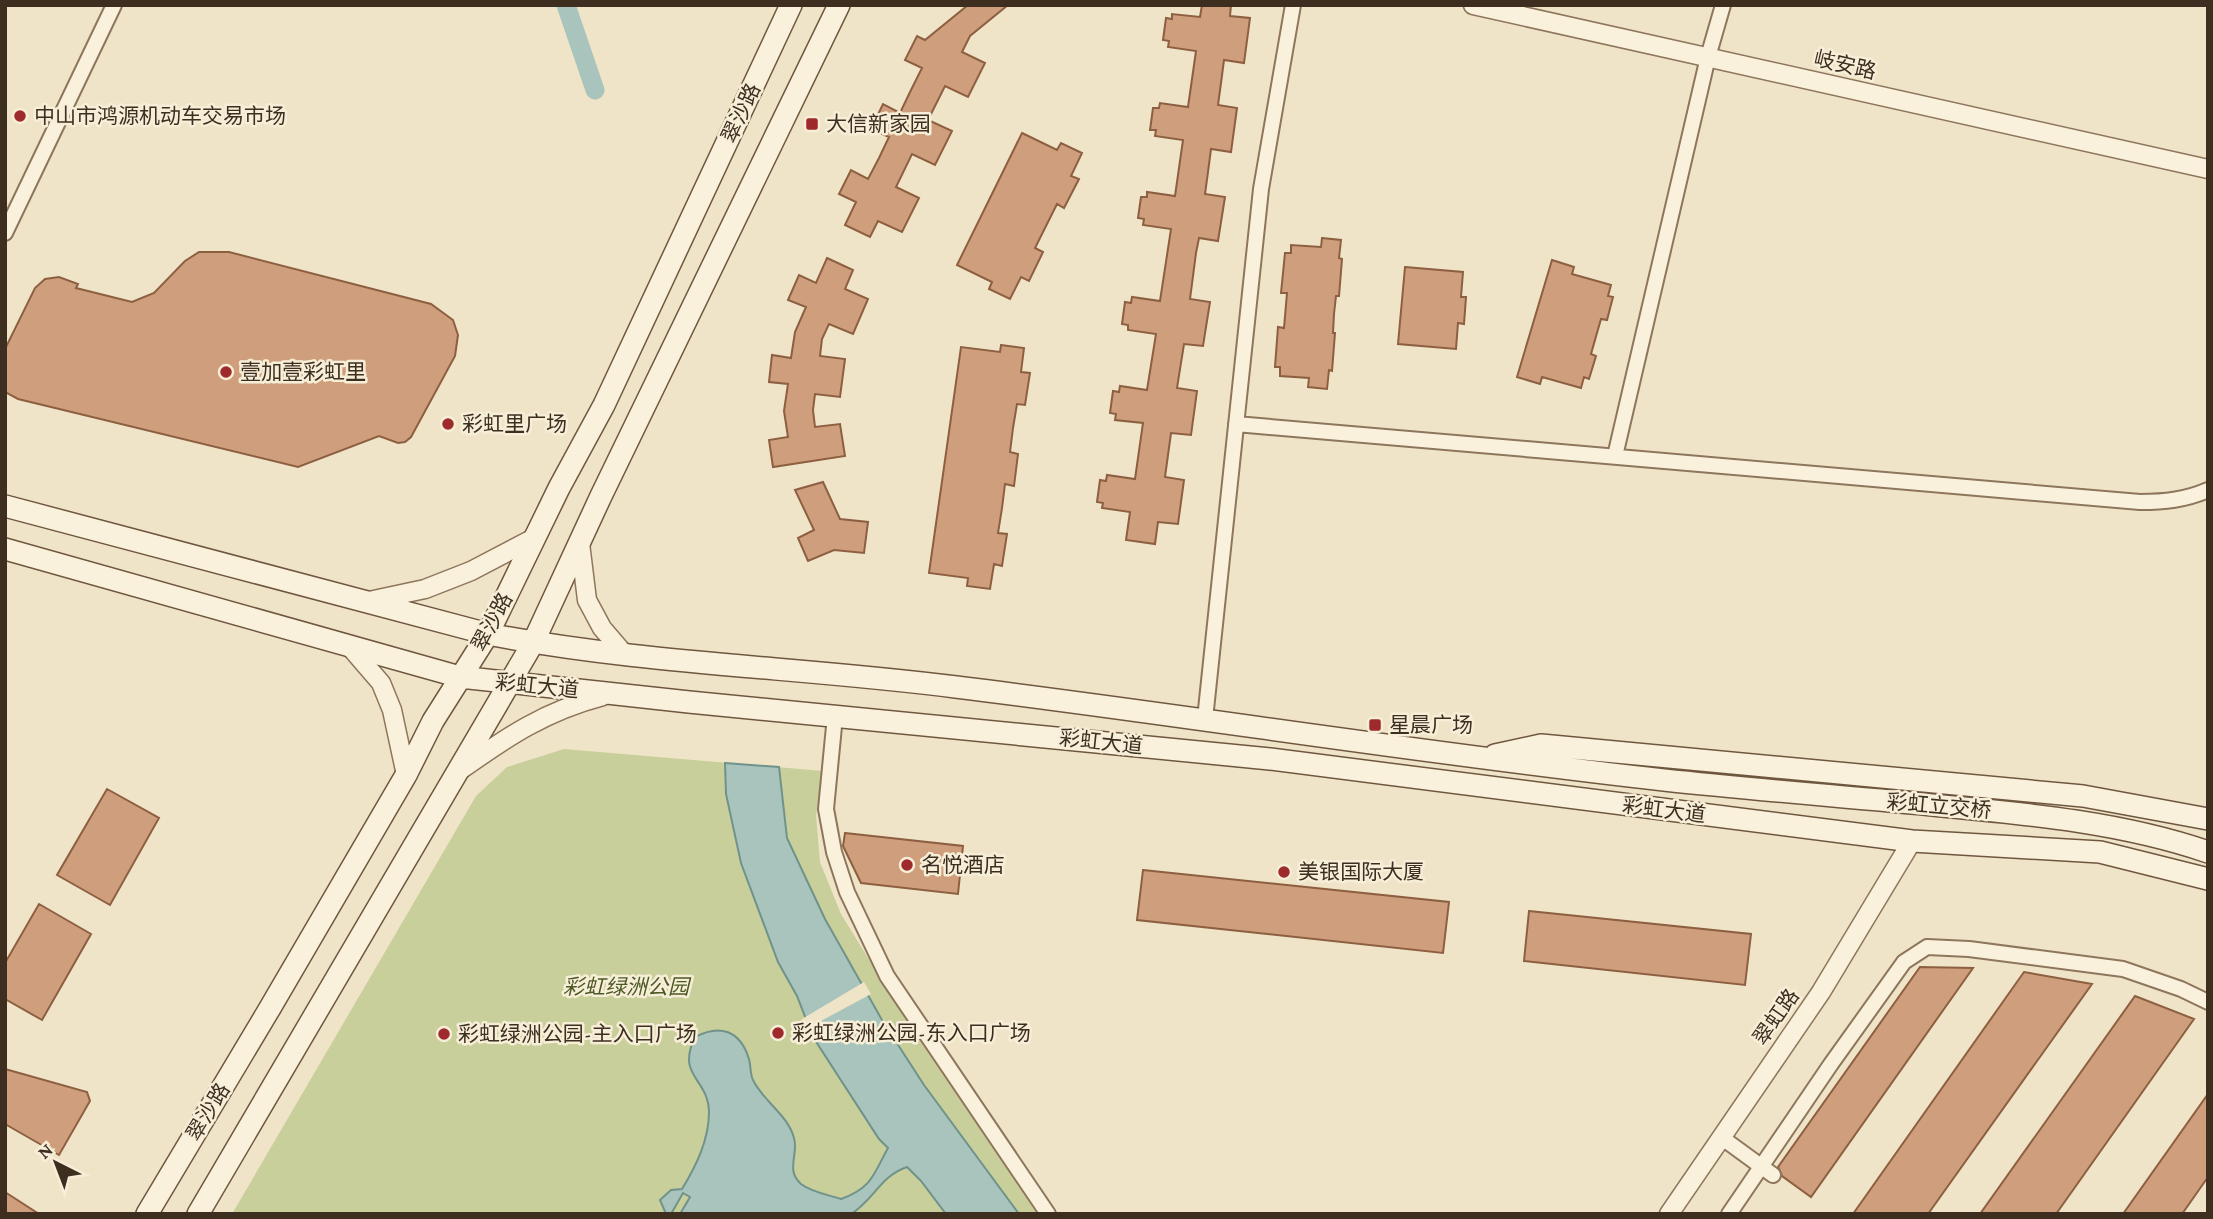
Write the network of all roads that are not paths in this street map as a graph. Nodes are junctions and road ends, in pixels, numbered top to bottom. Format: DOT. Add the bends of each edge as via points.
graph roads {
  1 [pos="114,5"];
  2 [pos="791,5"];
  3 [pos="838,5"];
  4 [pos="1293,5"];
  5 [pos="1473,5"];
  6 [pos="1723,5"];
  7 [pos="1708,57"];
  8 [pos="2208,169"];
  9 [pos="5,233"];
  10 [pos="1236,424"];
  11 [pos="1615,457"];
  12 [pos="2208,490"];
  13 [pos="5,506"];
  14 [pos="534,538"];
  15 [pos="580,544"];
  16 [pos="5,549"];
  17 [pos="369,601"];
  18 [pos="488,634"];
  19 [pos="533,643"];
  20 [pos="349,647"];
  21 [pos="626,656"];
  22 [pos="460,677"];
  23 [pos="511,683"];
  24 [pos="610,694"];
  25 [pos="835,716"];
  26 [pos="1205,719"];
  27 [pos="1478,759"];
  28 [pos="456,773"];
  29 [pos="406,775"];
  30 [pos="1668,780"];
  31 [pos="2208,819"];
  32 [pos="1912,842"];
  33 [pos="2208,852"];
  34 [pos="2208,879"];
  35 [pos="2208,1002"];
  36 [pos="1721,1137"];
  37 [pos="1767,1171"];
  38 [pos="147,1214"];
  39 [pos="198,1214"];
  40 [pos="1048,1214"];
  41 [pos="1669,1214"];
  42 [pos="1729,1214"];
  1 -- 9 [label="street"];
  2 -- 14 [label="main road, 翠沙路" via="604,405"];
  3 -- 15 [label="main road, 翠沙路"];
  4 -- 10 [label="street" via="1261,189"];
  5 -- 7 [label="street, 岐安路"];
  6 -- 7 [label="street"];
  7 -- 8 [label="street, 岐安路"];
  7 -- 11 [label="street"];
  10 -- 11 [label="street"];
  10 -- 26 [label="street"];
  11 -- 12 [label="street" via="2140,502 2167,502"];
  13 -- 17 [label="main road, 彩虹大道"];
  14 -- 17 [label="street" via="425,589"];
  14 -- 18 [label="main road, 翠沙路"];
  15 -- 19 [label="main road, 翠沙路"];
  15 -- 21 [label="street" via="587,600 602,628"];
  16 -- 20 [label="main road, 彩虹大道"];
  17 -- 18 [label="main road, 彩虹大道"];
  18 -- 19 [label="main road, 彩虹大道"];
  18 -- 22 [label="main road, 翠沙路"];
  19 -- 21 [label="main road, 彩虹大道"];
  19 -- 23 [label="main road, 翠沙路"];
  20 -- 22 [label="main road, 彩虹大道"];
  20 -- 29 [label="street" via="381,683 392,710"];
  21 -- 26 [label="main road, 彩虹大道" via="949,686"];
  22 -- 23 [label="main road, 彩虹大道"];
  22 -- 29 [label="main road, 翠沙路"];
  23 -- 24 [label="main road, 彩虹大道"];
  23 -- 28 [label="main road, 翠沙路"];
  24 -- 25 [label="main road, 彩虹大道"];
  24 -- 28 [label="street" via="571,704 516,731"];
  25 -- 32 [label="main road, 彩虹大道" via="1270,759"];
  25 -- 40 [label="street" via="826,809 847,892 887,976"];
  26 -- 27 [label="main road, 彩虹大道"];
  27 -- 30 [label="main road, 彩虹大道"];
  27 -- 31 [label="main road" via="1541,745 2083,796"];
  28 -- 39 [label="main road, 翠沙路"];
  29 -- 38 [label="main road, 翠沙路"];
  30 -- 33 [label="main road, 彩虹立交桥" via="2036,815 2177,841"];
  32 -- 34 [label="main road, 彩虹大道" via="2100,852"];
  32 -- 36 [label="street, 翠虹路" via="1821,992"];
  35 -- 37 [label="street" via="2123,969 1927,947 1904,962"];
  36 -- 37 [label="street"];
  36 -- 41 [label="street, 翠虹路"];
  37 -- 42 [label="street"];
}
